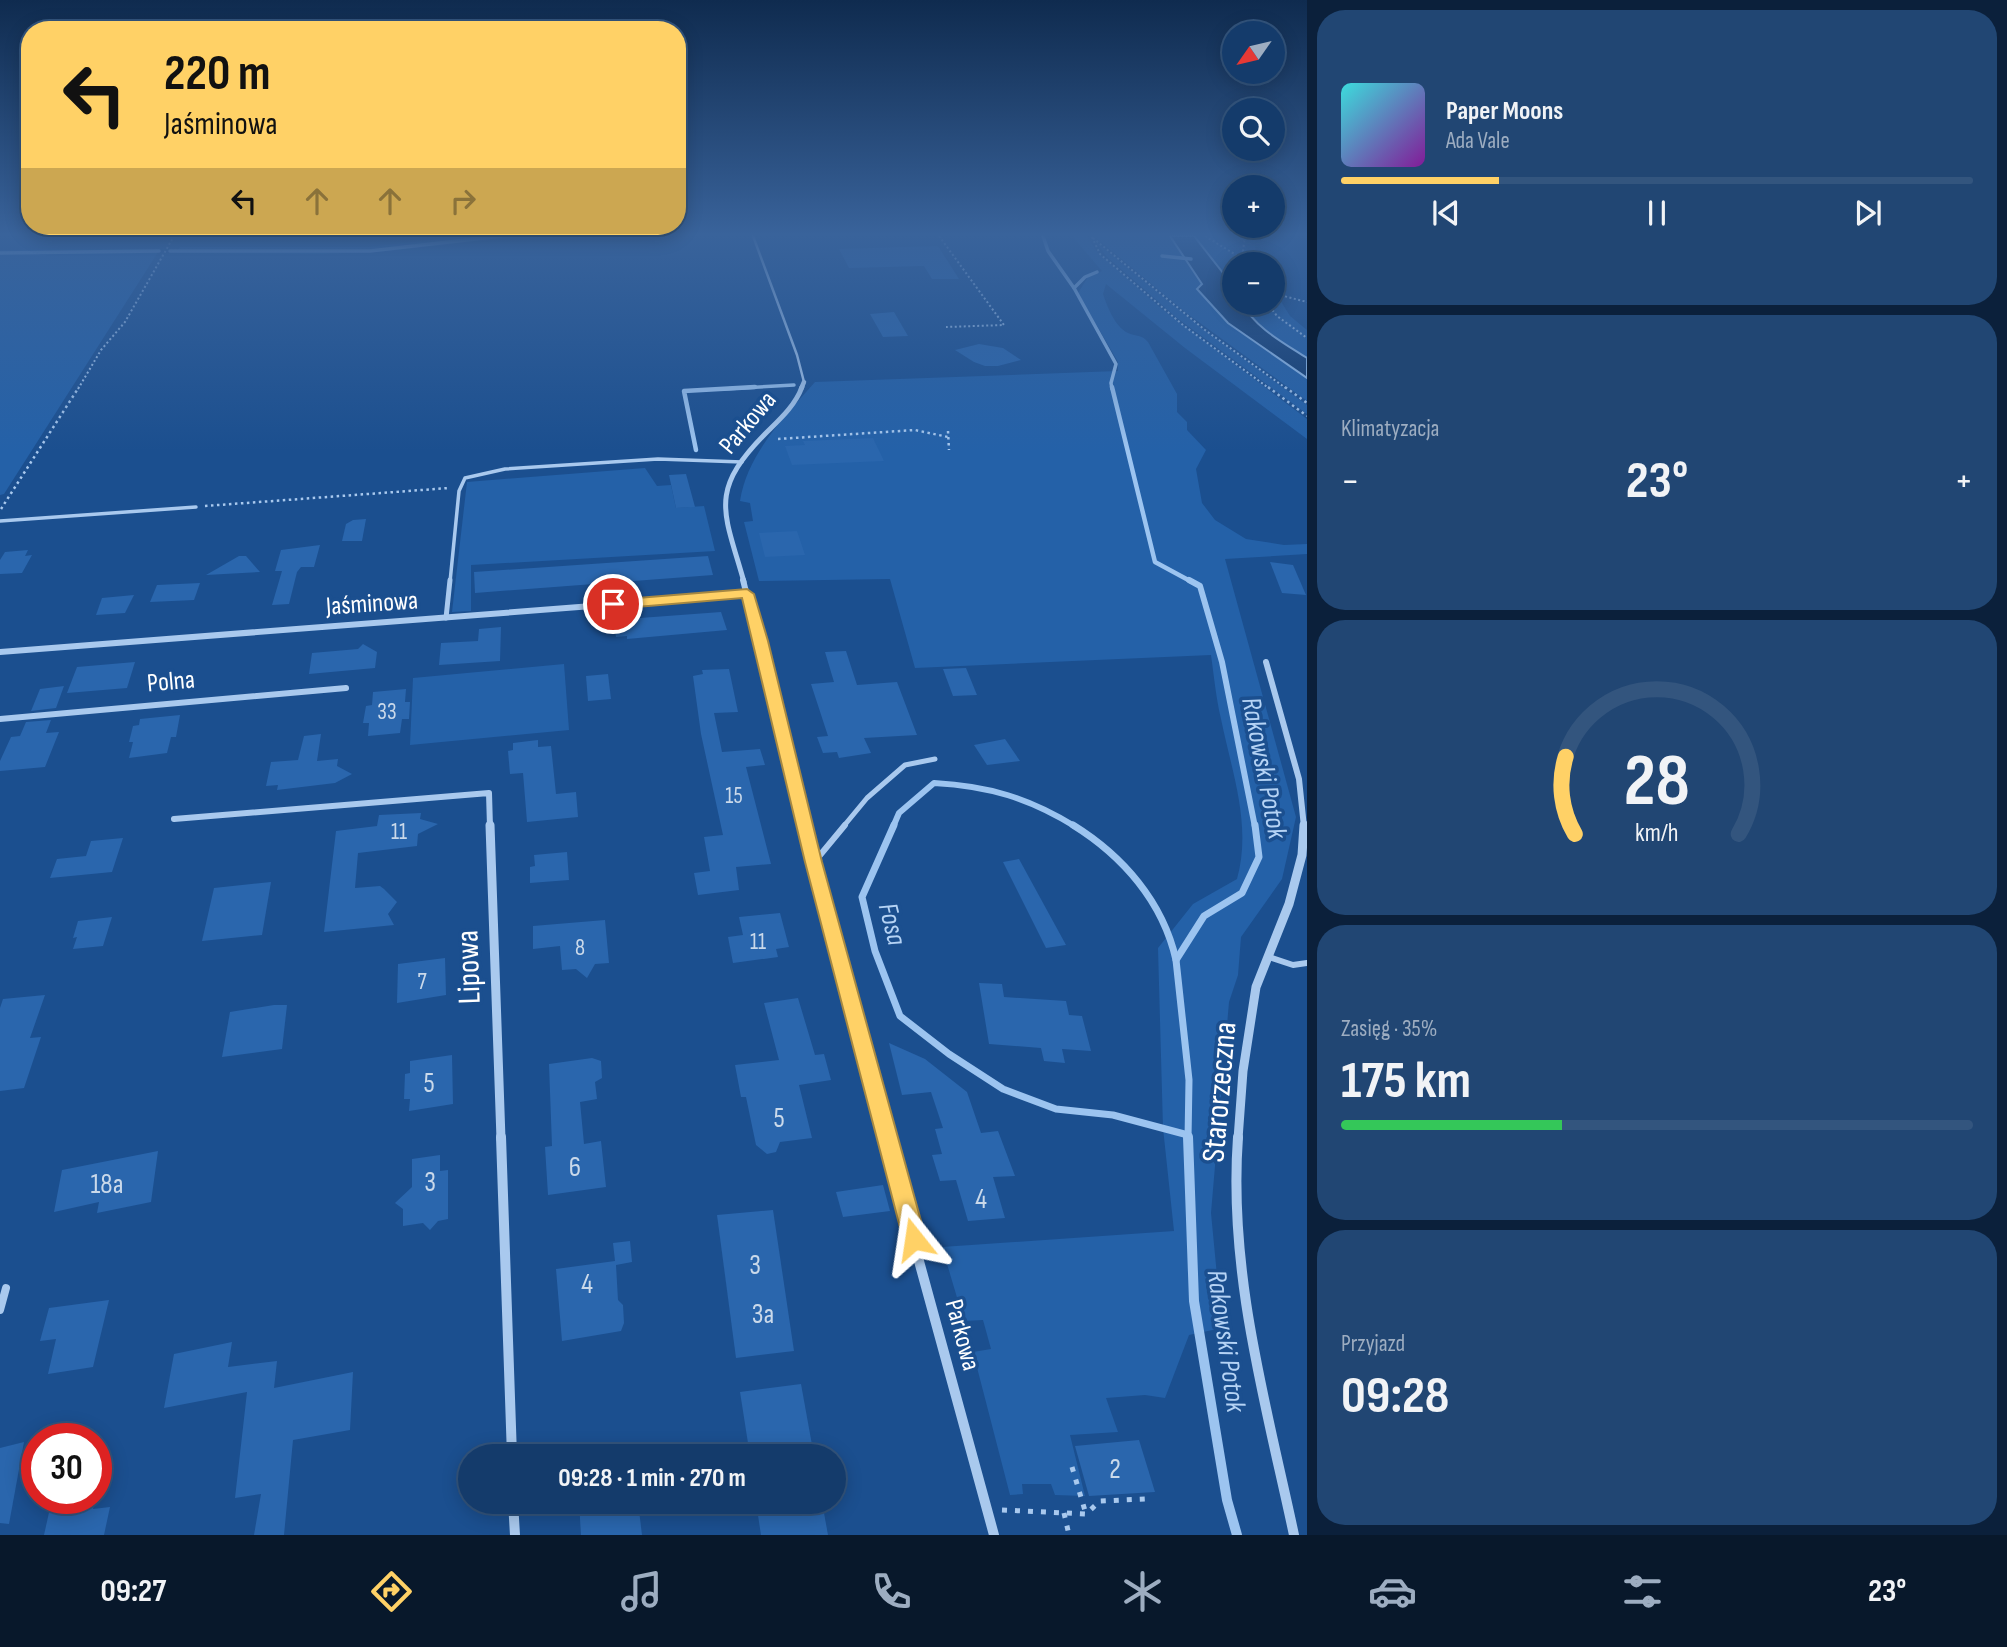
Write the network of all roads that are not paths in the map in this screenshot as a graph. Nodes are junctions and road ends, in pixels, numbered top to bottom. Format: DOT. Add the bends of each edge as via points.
graph roads {
  1 [pos="780,308"];
  2 [pos="804,382"];
  3 [pos="742,462"];
  4 [pos="196,507"];
  5 [pos="0,521"];
  6 [pos="747,594"];
  7 [pos="446,618"];
  8 [pos="0,652"];
  9 [pos="1266,662"];
  10 [pos="346,688"];
  11 [pos="0,719"];
  12 [pos="935,759"];
  13 [pos="174,819"];
  14 [pos="814,862"];
  15 [pos="1269,957"];
  16 [pos="1307,963"];
  17 [pos="6,1287"];
  18 [pos="0,1310"];
  19 [pos="512,1444"];
  20 [pos="514,1514"];
  21 [pos="515,1535"];
  22 [pos="993,1535"];
  23 [pos="1294,1535"];
  1 -- 2 [label="lane, Parkowa"];
  2 -- 3 [label="street, Parkowa"];
  3 -- 6 [label="street, Parkowa" via="724,501"];
  3 -- 7 [label="lane" via="705,457 521,469 465,478"];
  4 -- 5 [label="lane"];
  6 -- 7 [label="street, Jaśminowa"];
  6 -- 14 [label="street, Parkowa"];
  7 -- 8 [label="street, Jaśminowa"];
  9 -- 15 [label="street, Starorzeczna" via="1299,779 1304,820 1302,855"];
  10 -- 11 [label="street, Polna"];
  12 -- 14 [label="lane" via="905,765 867,798"];
  13 -- 19 [label="street, Lipowa" via="489,793"];
  14 -- 22 [label="street, Parkowa"];
  15 -- 16 [label="lane" via="1293,965"];
  15 -- 23 [label="street, Starorzeczna" via="1256,986 1243,1071 1236,1214 1248,1324"];
  17 -- 18 [label="lane"];
  20 -- 21 [label="street"];
}
